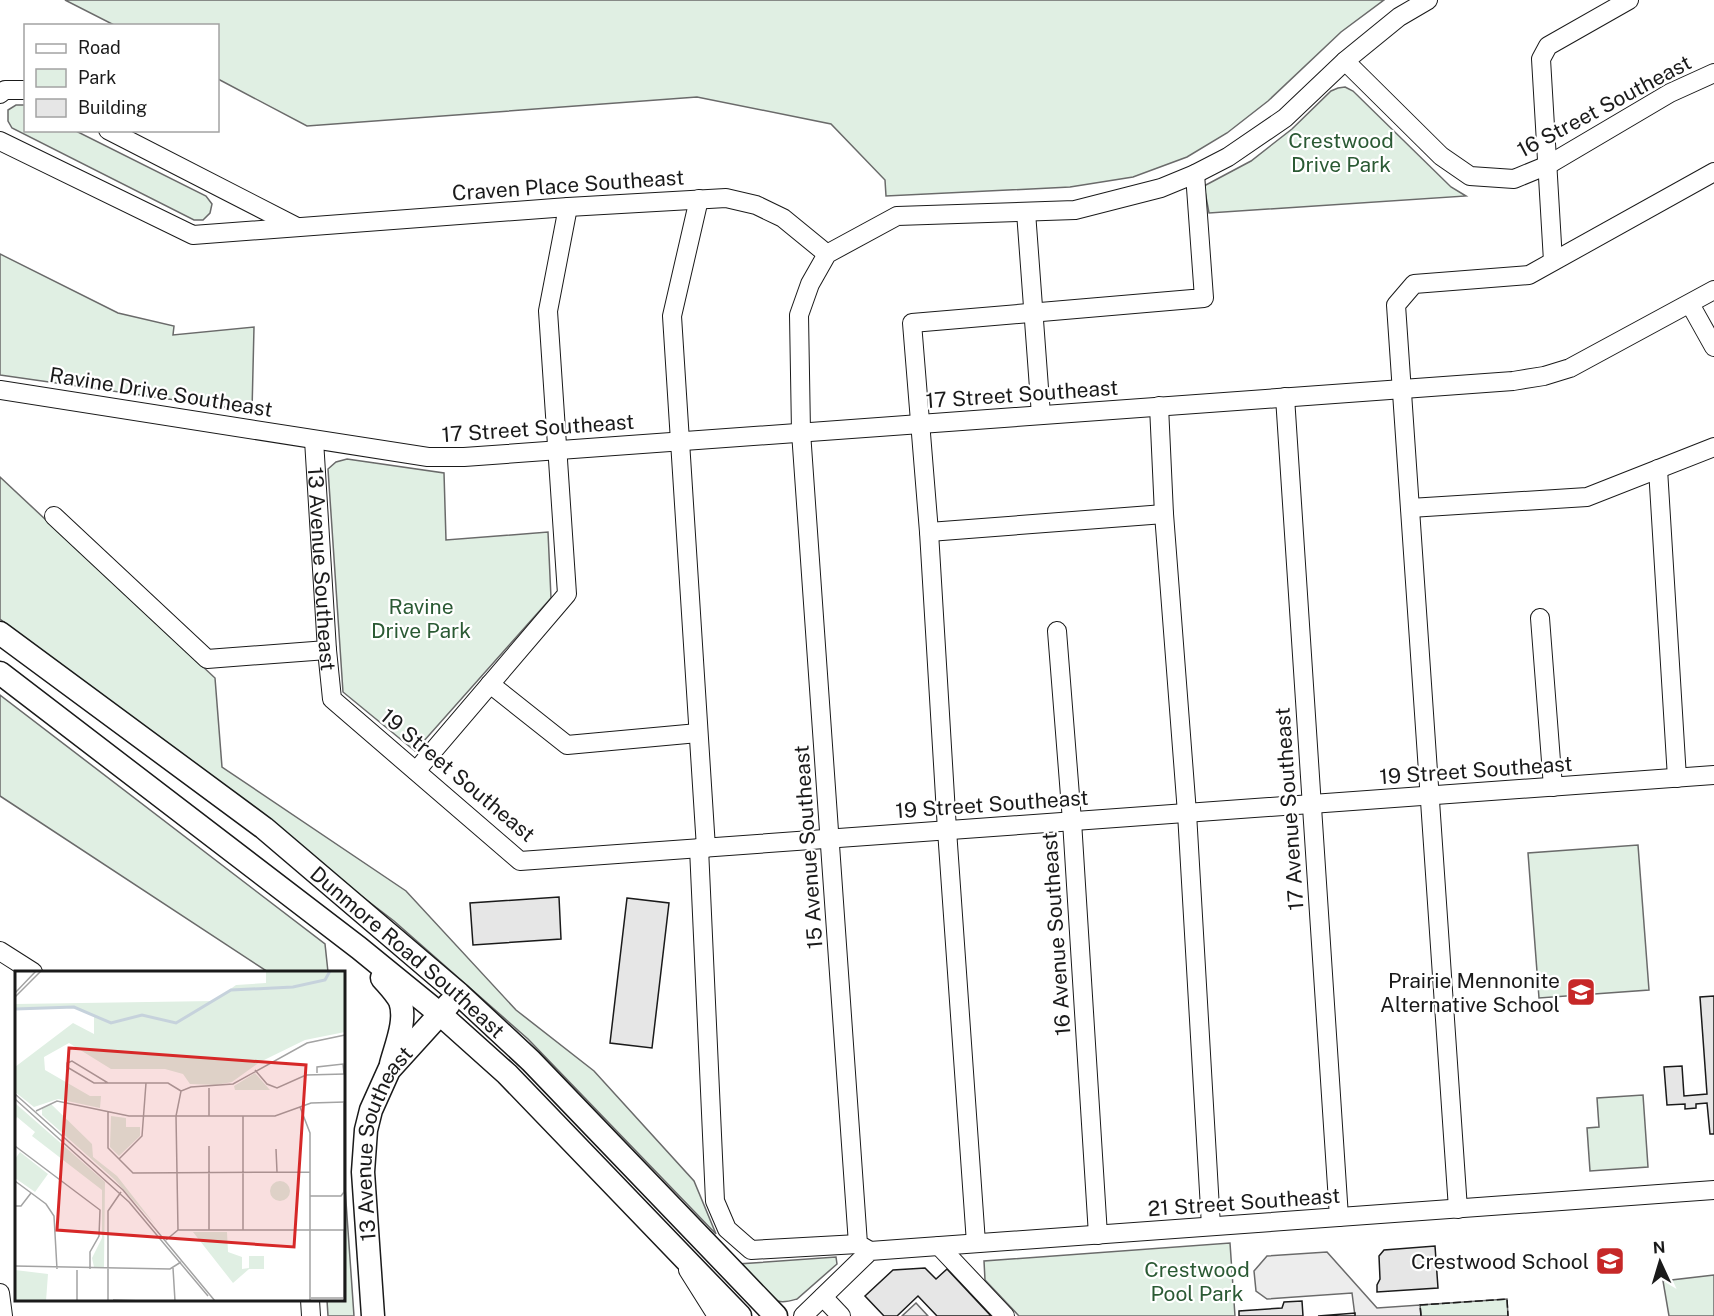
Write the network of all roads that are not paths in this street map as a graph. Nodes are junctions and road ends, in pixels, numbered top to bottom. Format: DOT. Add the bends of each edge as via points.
graph roads {
  1 [pos="1428,0"];
  2 [pos="1629,0"];
  3 [pos="1345,61"];
  4 [pos="1714,73"];
  5 [pos="24,90"];
  6 [pos="0,94"];
  7 [pos="112,132"];
  8 [pos="0,141"];
  9 [pos="1548,165"];
  10 [pos="1714,172"];
  11 [pos="1195,174"];
  12 [pos="699,199"];
  13 [pos="568,207"];
  14 [pos="1026,212"];
  15 [pos="296,226"];
  16 [pos="827,254"];
  17 [pos="1553,261"];
  18 [pos="1714,290"];
  19 [pos="1690,304"];
  20 [pos="1034,313"];
  21 [pos="1714,346"];
  22 [pos="1402,389"];
  23 [pos="0,390"];
  24 [pos="1285,397"];
  25 [pos="1159,406"];
  26 [pos="1041,415"];
  27 [pos="921,423"];
  28 [pos="801,432"];
  29 [pos="314,440"];
  30 [pos="680,441"];
  31 [pos="1714,447"];
  32 [pos="557,450"];
  33 [pos="1658,469"];
  34 [pos="1410,508"];
  35 [pos="1164,514"];
  36 [pos="54,516"];
  37 [pos="929,532"];
  38 [pos="1540,618"];
  39 [pos="1057,631"];
  40 [pos="0,633"];
  41 [pos="327,650"];
  42 [pos="0,673"];
  43 [pos="490,684"];
  44 [pos="332,699"];
  45 [pos="698,733"];
  46 [pos="416,771"];
  47 [pos="1714,775"];
  48 [pos="1677,778"];
  49 [pos="1553,787"];
  50 [pos="1430,796"];
  51 [pos="1312,804"];
  52 [pos="1187,813"];
  53 [pos="1072,821"];
  54 [pos="947,830"];
  55 [pos="830,839"];
  56 [pos="703,848"];
  57 [pos="359,948"];
  58 [pos="0,951"];
  59 [pos="31,971"];
  60 [pos="459,994"];
  61 [pos="440,1014"];
  62 [pos="389,1070"];
  63 [pos="1714,1190"];
  64 [pos="1458,1209"];
  65 [pos="1339,1217"];
  66 [pos="1211,1227"];
  67 [pos="1098,1235"];
  68 [pos="976,1244"];
  69 [pos="939,1246"];
  70 [pos="675,1248"];
  71 [pos="864,1248"];
  72 [pos="0,1293"];
  73 [pos="823,1297"];
  74 [pos="310,1301"];
  75 [pos="3,1316"];
  76 [pos="311,1316"];
  77 [pos="373,1316"];
  78 [pos="717,1316"];
  79 [pos="740,1316"];
  80 [pos="776,1316"];
  81 [pos="803,1316"];
  82 [pos="841,1316"];
  83 [pos="1005,1316"];
  1 -- 3 [label="street" via="1399,17"];
  2 -- 9 [label="street" via="1548,46 1541,59"];
  3 -- 9 [label="street, 16 Street Southeast" via="1441,156 1470,176 1514,179"];
  3 -- 11 [label="street" via="1285,118 1228,158"];
  4 -- 9 [label="street, 16 Street Southeast" via="1670,93"];
  5 -- 6 [label="street" via="5,90"];
  7 -- 15 [label="street"];
  8 -- 15 [label="street, Craven Place Southeast" via="193,235"];
  9 -- 17 [label="street"];
  10 -- 17 [label="street"];
  11 -- 14 [label="street" via="1161,188 1075,210"];
  11 -- 20 [label="street" via="1204,298"];
  12 -- 13 [label="street, Craven Place Southeast"];
  12 -- 16 [label="street, Craven Place Southeast" via="726,198 756,205 783,218"];
  12 -- 30 [label="street, 21 Street Southeast" via="672,316"];
  13 -- 15 [label="street, Craven Place Southeast"];
  13 -- 32 [label="street" via="548,311"];
  14 -- 16 [label="street" via="897,216"];
  14 -- 20 [label="street"];
  16 -- 28 [label="street, 15 Avenue Southeast" via="799,315"];
  17 -- 22 [label="street" via="1529,275 1414,284 1396,305"];
  18 -- 19 [label="street, 17 Street Southeast"];
  19 -- 21 [label="street"];
  19 -- 22 [label="street, 17 Street Southeast" via="1570,368 1544,376"];
  20 -- 26 [label="street"];
  20 -- 27 [label="street" via="912,323"];
  22 -- 24 [label="street, 17 Street Southeast"];
  22 -- 34 [label="street"];
  23 -- 29 [label="street, Ravine Drive Southeast"];
  24 -- 25 [label="street, 17 Street Southeast"];
  24 -- 51 [label="street, 17 Avenue Southeast"];
  25 -- 26 [label="street, 17 Street Southeast"];
  25 -- 35 [label="street"];
  26 -- 27 [label="street, 17 Street Southeast"];
  27 -- 28 [label="street, 17 Street Southeast"];
  27 -- 37 [label="street"];
  28 -- 30 [label="street, 17 Street Southeast"];
  28 -- 55 [label="street, 15 Avenue Southeast"];
  29 -- 32 [label="street, 17 Street Southeast" via="428,457"];
  29 -- 41 [label="street, 13 Avenue Southeast"];
  30 -- 32 [label="street, 17 Street Southeast"];
  30 -- 45 [label="street, 21 Street Southeast"];
  31 -- 33 [label="street"];
  32 -- 43 [label="street" via="567,594"];
  33 -- 34 [label="street" via="1587,496"];
  33 -- 48 [label="street"];
  34 -- 50 [label="street"];
  35 -- 37 [label="street"];
  35 -- 52 [label="street"];
  36 -- 41 [label="street" via="207,658"];
  37 -- 54 [label="street"];
  38 -- 49 [label="street"];
  39 -- 53 [label="street, 16 Avenue Southeast"];
  40 -- 60 [label="main road, Dunmore Road Southeast" via="264,828"];
  41 -- 44 [label="street, 13 Avenue Southeast"];
  42 -- 57 [label="main road, Dunmore Road Southeast"];
  43 -- 45 [label="street" via="567,745"];
  43 -- 46 [label="street"];
  44 -- 46 [label="street, 19 Street Southeast"];
  45 -- 56 [label="street, 21 Street Southeast"];
  46 -- 56 [label="street, 19 Street Southeast" via="520,861"];
  47 -- 48 [label="street, 19 Street Southeast"];
  48 -- 49 [label="street, 19 Street Southeast"];
  49 -- 50 [label="street, 19 Street Southeast"];
  50 -- 51 [label="street, 19 Street Southeast"];
  50 -- 64 [label="street"];
  51 -- 52 [label="street, 19 Street Southeast"];
  51 -- 65 [label="street, 17 Avenue Southeast"];
  52 -- 53 [label="street, 19 Street Southeast"];
  52 -- 66 [label="street"];
  53 -- 54 [label="street, 19 Street Southeast"];
  53 -- 67 [label="street, 16 Avenue Southeast"];
  54 -- 55 [label="street, 19 Street Southeast"];
  54 -- 68 [label="street"];
  55 -- 56 [label="street, 19 Street Southeast"];
  55 -- 71 [label="street, 15 Avenue Southeast"];
  56 -- 71 [label="street, 21 Street Southeast" via="715,1201 727,1228 751,1251"];
  57 -- 61 [label="main road, Dunmore Road Southeast"];
  57 -- 62 [label="main road" via="400,1002 401,1023"];
  58 -- 59 [label="street"];
  60 -- 61 [label="main road, 13 Avenue Southeast"];
  60 -- 80 [label="main road, Dunmore Road Southeast" via="531,1061"];
  61 -- 62 [label="main road, 13 Avenue Southeast"];
  61 -- 70 [label="main road, Dunmore Road Southeast" via="507,1074"];
  62 -- 77 [label="main road, 13 Avenue Southeast" via="371,1110 363,1151"];
  63 -- 64 [label="street, 21 Street Southeast"];
  64 -- 65 [label="street, 21 Street Southeast"];
  65 -- 66 [label="street, 21 Street Southeast"];
  66 -- 67 [label="street, 21 Street Southeast"];
  67 -- 68 [label="street, 21 Street Southeast"];
  68 -- 69 [label="street, 21 Street Southeast"];
  69 -- 71 [label="street, 21 Street Southeast"];
  69 -- 83 [label="street"];
  70 -- 78 [label="street"];
  70 -- 79 [label="main road, Dunmore Road Southeast"];
  71 -- 73 [label="street"];
  72 -- 75 [label="street"];
  73 -- 81 [label="street"];
  73 -- 82 [label="street"];
  74 -- 76 [label="street"];
}
